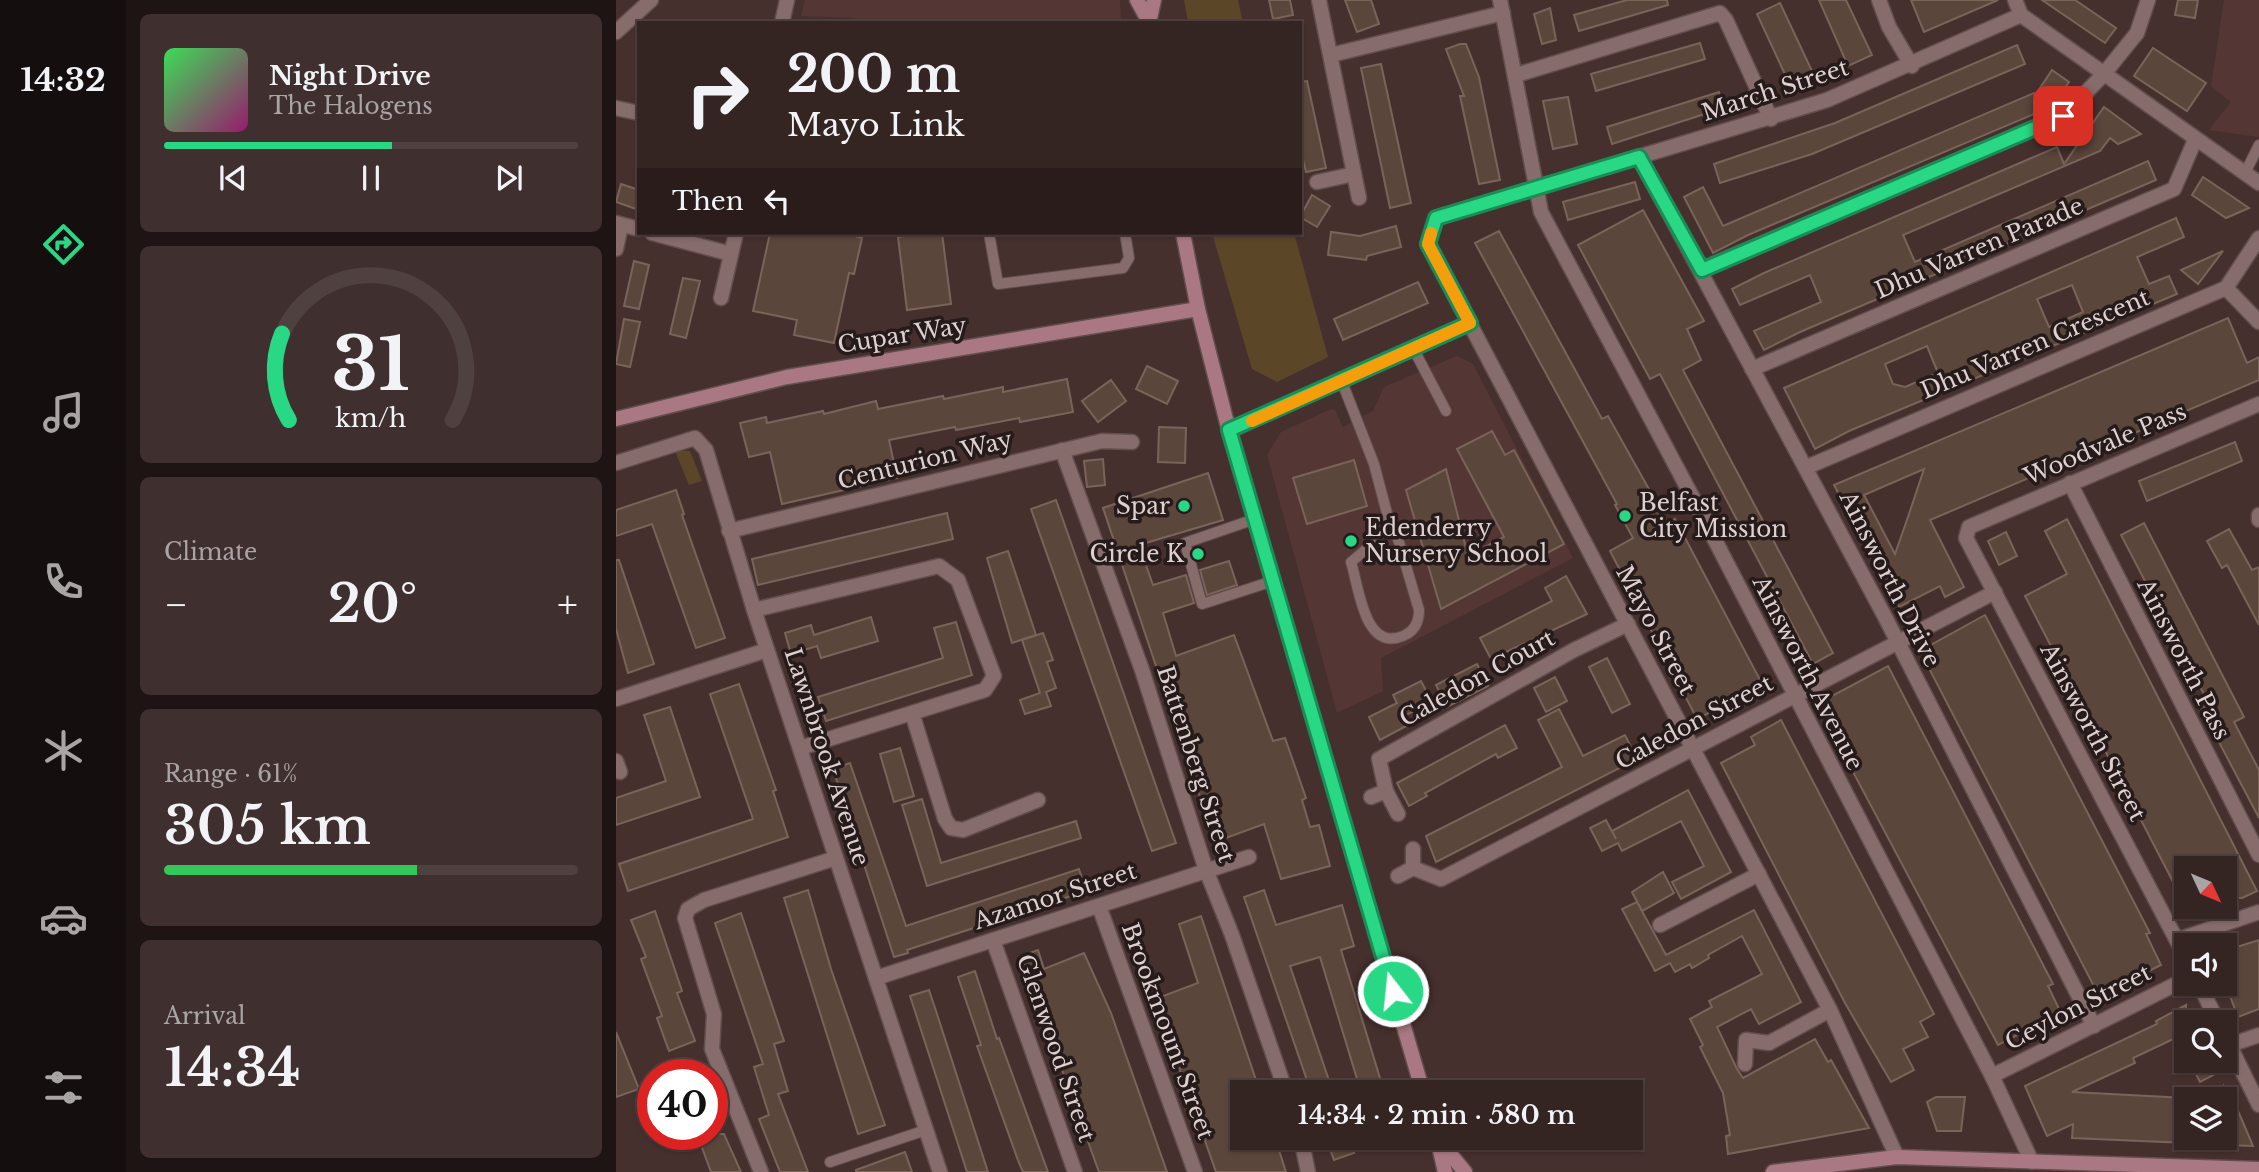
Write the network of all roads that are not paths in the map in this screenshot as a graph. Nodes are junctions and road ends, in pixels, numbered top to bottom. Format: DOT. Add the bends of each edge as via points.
graph roads {
  1 [pos="651,0"];
  2 [pos="787,0"];
  3 [pos="1137,0"];
  4 [pos="1154,0"];
  5 [pos="1319,0"];
  6 [pos="1879,0"];
  7 [pos="2015,0"];
  8 [pos="2148,0"];
  9 [pos="1501,7"];
  10 [pos="2021,15"];
  11 [pos="782,21"];
  12 [pos="1148,21"];
  13 [pos="1149,21"];
  14 [pos="616,32"];
  15 [pos="1331,55"];
  16 [pos="1912,65"];
  17 [pos="1516,75"];
  18 [pos="2103,75"];
  19 [pos="616,108"];
  20 [pos="637,113"];
  21 [pos="1771,119"];
  22 [pos="2195,140"];
  23 [pos="2259,145"];
  24 [pos="1639,157"];
  25 [pos="2245,173"];
  26 [pos="1354,174"];
  27 [pos="1317,183"];
  28 [pos="2259,183"];
  29 [pos="1536,189"];
  30 [pos="1359,198"];
  31 [pos="619,224"];
  32 [pos="637,228"];
  33 [pos="660,235"];
  34 [pos="736,235"];
  35 [pos="989,235"];
  36 [pos="1125,235"];
  37 [pos="1183,235"];
  38 [pos="2259,238"];
  39 [pos="616,249"];
  40 [pos="731,254"];
  41 [pos="1702,270"];
  42 [pos="2226,288"];
  43 [pos="721,298"];
  44 [pos="1198,309"];
  45 [pos="2259,322"];
  46 [pos="1470,323"];
  47 [pos="1413,348"];
  48 [pos="1752,369"];
  49 [pos="1342,382"];
  50 [pos="2259,404"];
  51 [pos="1446,411"];
  52 [pos="616,419"];
  53 [pos="1229,430"];
  54 [pos="1132,442"];
  55 [pos="1062,450"];
  56 [pos="616,463"];
  57 [pos="1807,467"];
  58 [pos="2070,483"];
  59 [pos="1388,517"];
  60 [pos="1255,519"];
  61 [pos="1969,527"];
  62 [pos="730,531"];
  63 [pos="1398,539"];
  64 [pos="1375,542"];
  65 [pos="1273,581"];
  66 [pos="1995,592"];
  67 [pos="754,610"];
  68 [pos="1628,624"];
  69 [pos="1898,642"];
  70 [pos="767,650"];
  71 [pos="1794,695"];
  72 [pos="616,699"];
  73 [pos="912,713"];
  74 [pos="800,748"];
  75 [pos="1693,748"];
  76 [pos="1386,791"];
  77 [pos="1371,797"];
  78 [pos="1038,800"];
  79 [pos="1398,814"];
  80 [pos="1413,849"];
  81 [pos="2259,855"];
  82 [pos="1249,857"];
  83 [pos="836,858"];
  84 [pos="1413,868"];
  85 [pos="1206,870"];
  86 [pos="1759,874"];
  87 [pos="1398,876"];
  88 [pos="1099,906"];
  89 [pos="2259,912"];
  90 [pos="1660,925"];
  91 [pos="2198,933"];
  92 [pos="2174,934"];
  93 [pos="993,940"];
  94 [pos="876,978"];
  95 [pos="2174,985"];
  96 [pos="1830,1010"];
  97 [pos="2094,1026"];
  98 [pos="2259,1035"];
  99 [pos="2237,1038"];
  100 [pos="2237,1060"];
  101 [pos="1745,1064"];
  102 [pos="1992,1076"];
  103 [pos="1282,1080"];
  104 [pos="1419,1080"];
  105 [pos="2259,1105"];
  106 [pos="926,1130"];
  107 [pos="1303,1150"];
  108 [pos="1440,1150"];
  109 [pos="1447,1150"];
  110 [pos="1897,1157"];
  111 [pos="830,1162"];
  112 [pos="2034,1167"];
  113 [pos="2259,1169"];
  114 [pos="761,1172"];
  115 [pos="940,1172"];
  116 [pos="1075,1172"];
  117 [pos="1195,1172"];
  118 [pos="1308,1172"];
  119 [pos="1445,1172"];
  120 [pos="1465,1172"];
  121 [pos="1773,1172"];
  1 -- 14 [label="street"];
  2 -- 11 [label="street"];
  3 -- 12 [label="street"];
  4 -- 13 [label="street"];
  5 -- 15 [label="street"];
  6 -- 16 [label="street"];
  7 -- 10 [label="street"];
  8 -- 18 [label="street" via="2137,33"];
  9 -- 15 [label="street"];
  9 -- 17 [label="street, Ainsworth Avenue"];
  10 -- 16 [label="street, March Street"];
  10 -- 18 [label="street"];
  15 -- 26 [label="street"];
  16 -- 21 [label="street, March Street"];
  17 -- 21 [label="street" via="1720,13"];
  17 -- 29 [label="street, Ainsworth Avenue"];
  18 -- 22 [label="street"];
  18 -- 41 [label="street" via="2063,116"];
  19 -- 20 [label="street"];
  21 -- 24 [label="street, March Street"];
  22 -- 25 [label="street"];
  22 -- 48 [label="street, Dhu Varren Parade" via="2174,189"];
  23 -- 25 [label="lane"];
  24 -- 29 [label="street, March Street"];
  24 -- 41 [label="street, Ainsworth Drive"];
  25 -- 28 [label="street"];
  26 -- 27 [label="street"];
  26 -- 30 [label="street"];
  29 -- 46 [label="street, Mayo Street" via="1436,218 1428,244"];
  29 -- 71 [label="street, Ainsworth Avenue" via="1541,212"];
  31 -- 32 [label="street"];
  31 -- 39 [label="street"];
  33 -- 40 [label="street"];
  34 -- 40 [label="street"];
  35 -- 36 [label="lane" via="998,284 1124,268 1129,258"];
  37 -- 44 [label="street"];
  38 -- 42 [label="street"];
  40 -- 43 [label="street"];
  41 -- 48 [label="street, Ainsworth Drive"];
  42 -- 45 [label="street"];
  42 -- 57 [label="street, Dhu Varren Crescent"];
  44 -- 52 [label="street, Cupar Way" via="787,377"];
  44 -- 53 [label="street"];
  46 -- 47 [label="street"];
  46 -- 68 [label="street, Mayo Street"];
  47 -- 49 [label="street"];
  47 -- 51 [label="lane"];
  48 -- 57 [label="street, Ainsworth Drive"];
  49 -- 53 [label="street"];
  49 -- 59 [label="lane" via="1374,464"];
  50 -- 58 [label="street, Woodvale Pass"];
  53 -- 60 [label="street"];
  54 -- 55 [label="street, Centurion Way" via="1102,441"];
  55 -- 62 [label="street, Centurion Way"];
  55 -- 85 [label="street, Battenberg Street" via="1142,670"];
  56 -- 62 [label="street, Lawnbrook Avenue" via="695,438 706,450"];
  57 -- 69 [label="street, Ainsworth Drive"];
  58 -- 61 [label="street, Woodvale Pass"];
  58 -- 81 [label="street, Ainsworth Pass"];
  59 -- 63 [label="lane"];
  59 -- 64 [label="lane"];
  60 -- 65 [label="street"];
  60 -- 65 [label="lane" via="1185,543 1202,604"];
  61 -- 66 [label="street, Ainsworth Street" via="1966,538"];
  62 -- 67 [label="street, Lawnbrook Avenue"];
  63 -- 64 [label="lane"];
  63 -- 64 [label="lane" via="1419,619 1410,632 1389,639 1368,623 1351,562"];
  65 -- 104 [label="street"];
  66 -- 69 [label="street, Caledon Street"];
  66 -- 92 [label="street, Ainsworth Street"];
  67 -- 70 [label="street, Lawnbrook Avenue"];
  67 -- 73 [label="street" via="939,566 958,580 994,676 985,690"];
  68 -- 75 [label="street, Mayo Street"];
  68 -- 76 [label="street, Caledon Court" via="1379,759"];
  69 -- 71 [label="street, Caledon Street"];
  69 -- 97 [label="street, Ainsworth Drive"];
  70 -- 72 [label="street"];
  70 -- 74 [label="street, Lawnbrook Avenue"];
  71 -- 75 [label="street, Caledon Street"];
  71 -- 102 [label="street, Ainsworth Avenue"];
  73 -- 74 [label="street"];
  73 -- 78 [label="street" via="951,828 963,830"];
  74 -- 83 [label="street, Lawnbrook Avenue"];
  75 -- 84 [label="street, Caledon Street" via="1441,878"];
  75 -- 86 [label="street, Mayo Street"];
  76 -- 77 [label="street"];
  76 -- 79 [label="street, Caledon Court"];
  80 -- 84 [label="street"];
  82 -- 85 [label="street, Azamor Street"];
  83 -- 94 [label="street, Lawnbrook Avenue"];
  83 -- 114 [label="street" via="704,900 688,909 685,918 714,1014 712,1049"];
  84 -- 87 [label="street"];
  85 -- 88 [label="street, Azamor Street"];
  85 -- 103 [label="street, Battenberg Street"];
  86 -- 90 [label="street"];
  86 -- 96 [label="street, Mayo Street"];
  88 -- 93 [label="street, Azamor Street"];
  88 -- 117 [label="street, Brookmount Street"];
  89 -- 91 [label="street"];
  93 -- 94 [label="street, Azamor Street"];
  93 -- 116 [label="street, Glenwood Street"];
  94 -- 106 [label="street, Lawnbrook Avenue"];
  95 -- 97 [label="street, Ceylon Street"];
  96 -- 101 [label="street" via="1769,1044 1746,1041"];
  96 -- 110 [label="street, Mayo Street"];
  97 -- 102 [label="street, Ceylon Street"];
  98 -- 99 [label="street"];
  100 -- 105 [label="street"];
  102 -- 112 [label="street, Ainsworth Avenue"];
  106 -- 111 [label="lane"];
  106 -- 115 [label="street, Lawnbrook Avenue"];
  107 -- 118 [label="street"];
  108 -- 119 [label="street"];
  109 -- 120 [label="street"];
  110 -- 112 [label="street"];
  110 -- 121 [label="street"];
  112 -- 113 [label="street"];
}
